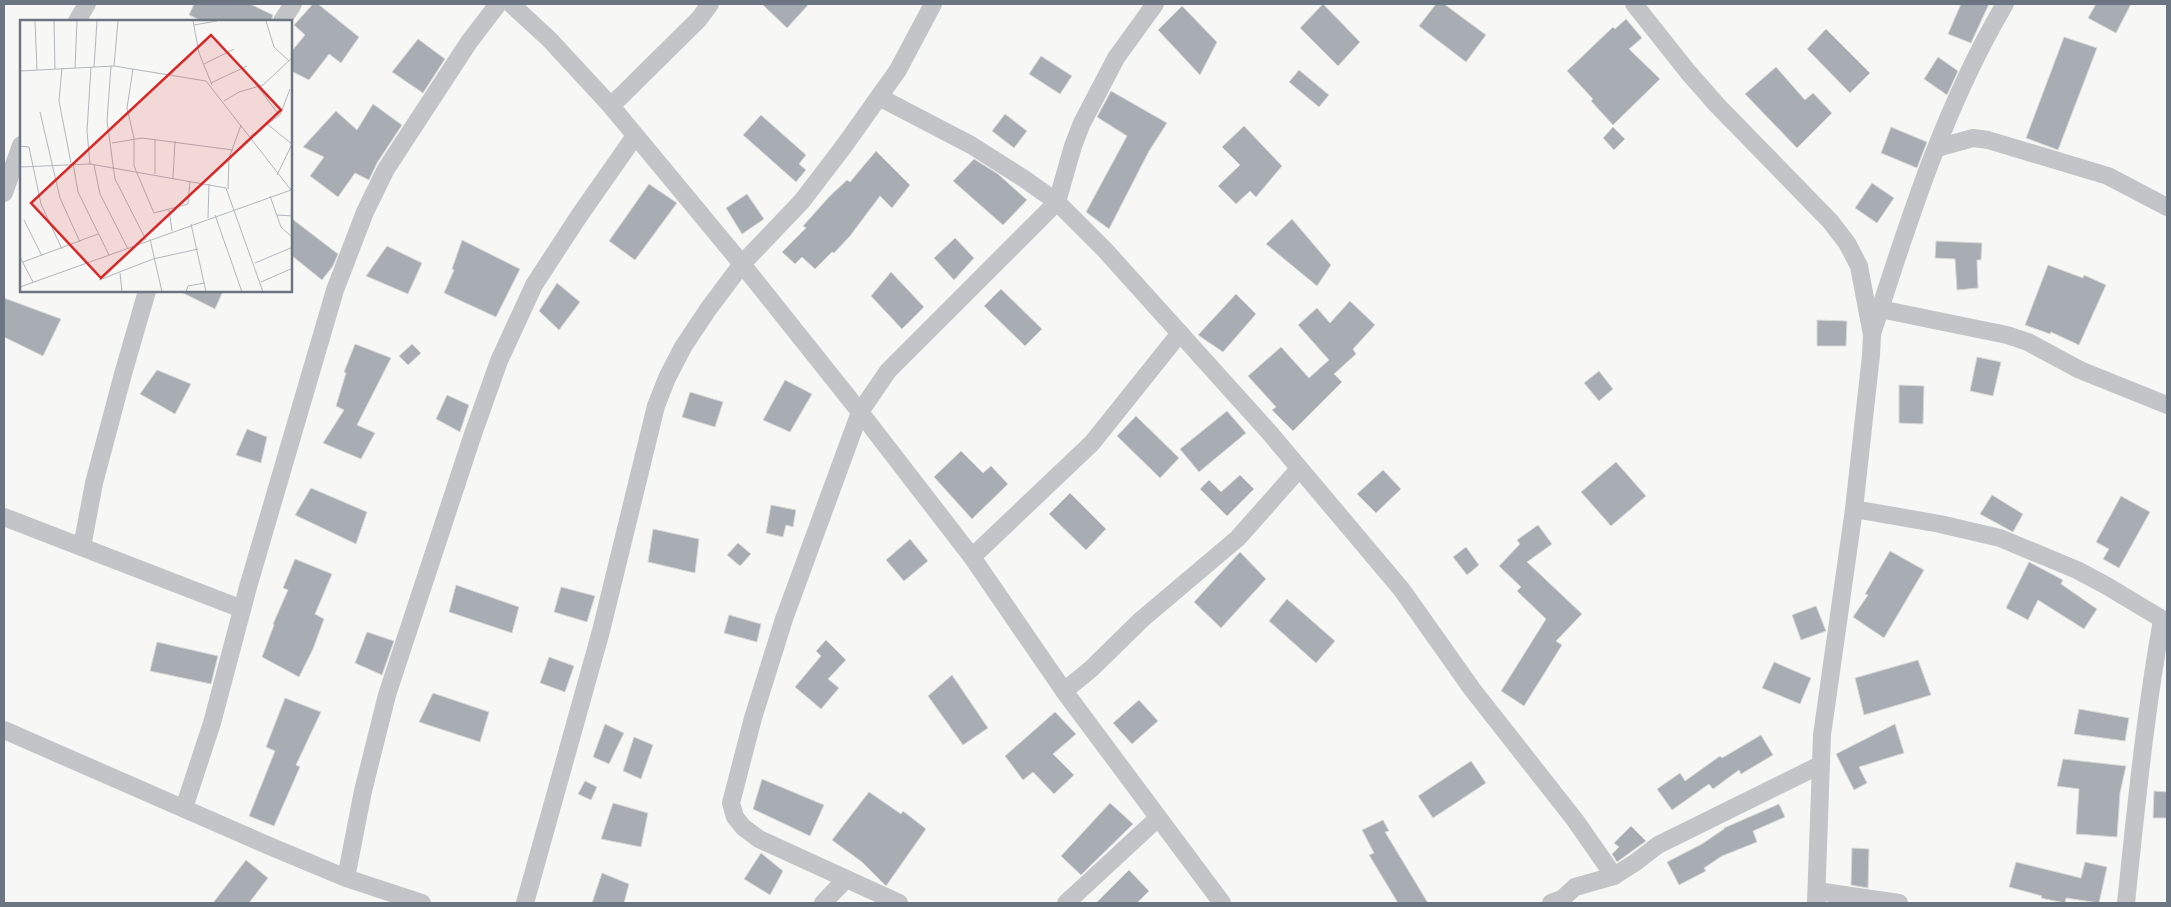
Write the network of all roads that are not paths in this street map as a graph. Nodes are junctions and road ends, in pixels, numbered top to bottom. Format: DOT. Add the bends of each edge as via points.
graph roads {
  1 [pos="87,4"];
  2 [pos="293,4"];
  3 [pos="498,4"];
  4 [pos="511,4"];
  5 [pos="710,4"];
  6 [pos="933,4"];
  7 [pos="1155,4"];
  8 [pos="1634,4"];
  9 [pos="2005,4"];
  10 [pos="78,20"];
  11 [pos="283,20"];
  12 [pos="879,97"];
  13 [pos="611,106"];
  14 [pos="635,136"];
  15 [pos="20,148"];
  16 [pos="1937,148"];
  17 [pos="4,193"];
  18 [pos="1057,202"];
  19 [pos="2167,207"];
  20 [pos="742,264"];
  21 [pos="147,292"];
  22 [pos="1880,309"];
  23 [pos="1180,333"];
  24 [pos="1872,336"];
  25 [pos="2167,405"];
  26 [pos="860,412"];
  27 [pos="1299,469"];
  28 [pos="1854,509"];
  29 [pos="4,517"];
  30 [pos="82,547"];
  31 [pos="972,557"];
  32 [pos="242,609"];
  33 [pos="2165,621"];
  34 [pos="1064,691"];
  35 [pos="4,730"];
  36 [pos="1820,765"];
  37 [pos="184,808"];
  38 [pos="1158,818"];
  39 [pos="1614,876"];
  40 [pos="346,878"];
  41 [pos="846,879"];
  42 [pos="1817,897"];
  43 [pos="422,903"];
  44 [pos="525,903"];
  45 [pos="823,903"];
  46 [pos="899,903"];
  47 [pos="1066,903"];
  48 [pos="1222,903"];
  49 [pos="1551,903"];
  50 [pos="1899,903"];
  51 [pos="2126,903"];
  1 -- 10 [label="street"];
  2 -- 11 [label="street"];
  3 -- 32 [label="street" via="469,42 386,169 365,212 335,290"];
  4 -- 13 [label="street" via="549,39"];
  5 -- 13 [label="street"];
  6 -- 12 [label="street" via="898,70"];
  7 -- 18 [label="street" via="1116,58 1082,123"];
  8 -- 24 [label="street" via="1717,105 1830,221 1847,243 1859,266"];
  9 -- 16 [label="street" via="1976,57"];
  12 -- 18 [label="street" via="971,145"];
  12 -- 20 [label="street" via="802,201"];
  13 -- 14 [label="street"];
  14 -- 20 [label="street"];
  14 -- 40 [label="street" via="534,286 499,361 387,695"];
  15 -- 17 [label="street"];
  16 -- 19 [label="street" via="1967,139 1988,140 2108,176"];
  16 -- 22 [label="street"];
  18 -- 23 [label="street"];
  18 -- 26 [label="street" via="893,366"];
  20 -- 26 [label="street"];
  20 -- 44 [label="street" via="683,347 656,406 601,631"];
  21 -- 30 [label="street" via="94,483"];
  22 -- 24 [label="street"];
  22 -- 25 [label="street" via="2028,342 2080,370"];
  23 -- 27 [label="street"];
  23 -- 31 [label="street" via="1092,443"];
  24 -- 28 [label="street"];
  26 -- 31 [label="street"];
  26 -- 41 [label="street" via="784,619 731,802 735,817 758,839"];
  27 -- 34 [label="street" via="1238,538"];
  27 -- 39 [label="street" via="1402,590"];
  28 -- 33 [label="street" via="2000,538 2084,574"];
  28 -- 36 [label="street"];
  29 -- 30 [label="street"];
  30 -- 32 [label="street"];
  31 -- 34 [label="street"];
  32 -- 37 [label="street" via="212,723"];
  33 -- 51 [label="street" via="2154,666"];
  34 -- 38 [label="street"];
  35 -- 37 [label="street"];
  36 -- 39 [label="street" via="1658,845"];
  36 -- 42 [label="street"];
  37 -- 40 [label="street"];
  38 -- 47 [label="street"];
  38 -- 48 [label="street"];
  39 -- 49 [label="street" via="1575,887 1562,899"];
  40 -- 43 [label="street"];
  41 -- 45 [label="street"];
  41 -- 46 [label="street"];
  42 -- 50 [label="street"];
}
